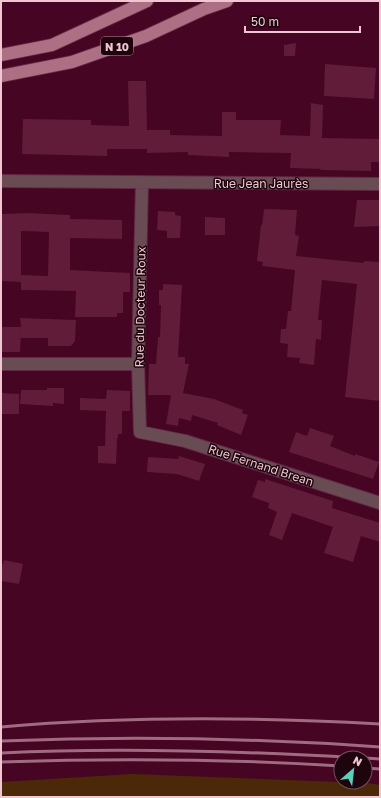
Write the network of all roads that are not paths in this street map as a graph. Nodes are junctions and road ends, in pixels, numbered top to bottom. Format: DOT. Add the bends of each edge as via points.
graph roads {
  1 [pos="147,1"];
  2 [pos="227,1"];
  3 [pos="1,55"];
  4 [pos="1,76"];
  5 [pos="1,181"];
  6 [pos="142,182"];
  7 [pos="380,184"];
  8 [pos="1,364"];
  9 [pos="138,364"];
  10 [pos="140,432"];
  11 [pos="380,503"];
  1 -- 3 [label="main road, N 10" via="52,45"];
  2 -- 4 [label="main road, N 10" via="146,36 72,62"];
  5 -- 6 [label="street, Rue Jean Jaurès"];
  6 -- 7 [label="street, Rue Jean Jaurès"];
  6 -- 9 [label="street, Rue du Docteur Roux"];
  8 -- 9 [label="street"];
  9 -- 10 [label="street, Rue du Docteur Roux"];
  10 -- 11 [label="street, Rue Fernand Brean" via="185,441"];
}
